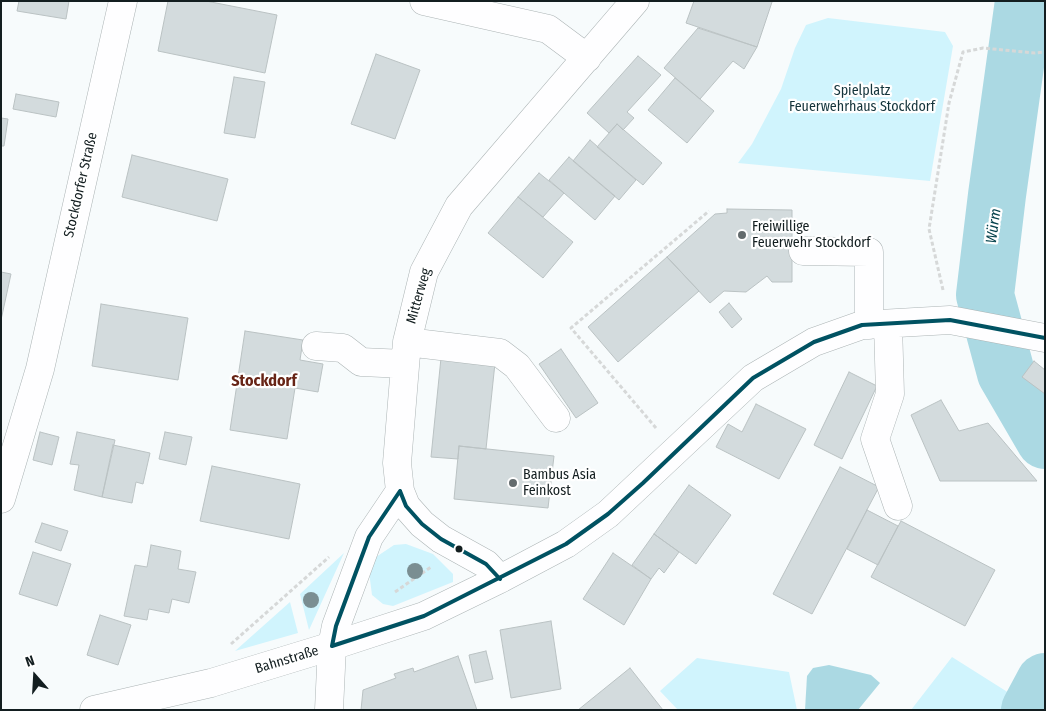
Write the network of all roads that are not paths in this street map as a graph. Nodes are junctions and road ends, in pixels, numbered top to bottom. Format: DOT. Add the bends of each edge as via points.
graph roads {
  1 [pos="123,1"];
  2 [pos="424,1"];
  3 [pos="635,1"];
  4 [pos="587,58"];
  5 [pos="803,250"];
  6 [pos="878,324"];
  7 [pos="1032,336"];
  8 [pos="316,346"];
  9 [pos="406,353"];
  10 [pos="556,418"];
  11 [pos="400,491"];
  12 [pos="1,498"];
  13 [pos="898,506"];
  14 [pos="500,579"];
  15 [pos="332,646"];
  16 [pos="94,710"];
  17 [pos="329,710"];
  1 -- 12 [label="street, Stockdorfer Straße" via="40,369"];
  2 -- 4 [label="street" via="548,29"];
  3 -- 4 [label="street, Mitterweg"];
  4 -- 9 [label="street, Mitterweg" via="459,206 424,272"];
  5 -- 6 [label="street" via="869,252"];
  6 -- 7 [label="street, Bahnstraße" via="950,320"];
  6 -- 13 [label="street" via="890,394 874,439"];
  6 -- 14 [label="street, Bahnstraße" via="814,342 753,378 608,514 566,544"];
  8 -- 9 [label="street" via="343,348 361,362"];
  9 -- 10 [label="street" via="500,353 517,366"];
  9 -- 11 [label="street, Mitterweg" via="398,463"];
  11 -- 14 [label="street" via="406,506 422,524 441,539 486,564"];
  11 -- 15 [label="street" via="369,537 336,626"];
  14 -- 15 [label="street, Bahnstraße" via="424,616"];
  15 -- 16 [label="street, Bahnstraße" via="211,684"];
  15 -- 17 [label="street"];
}
